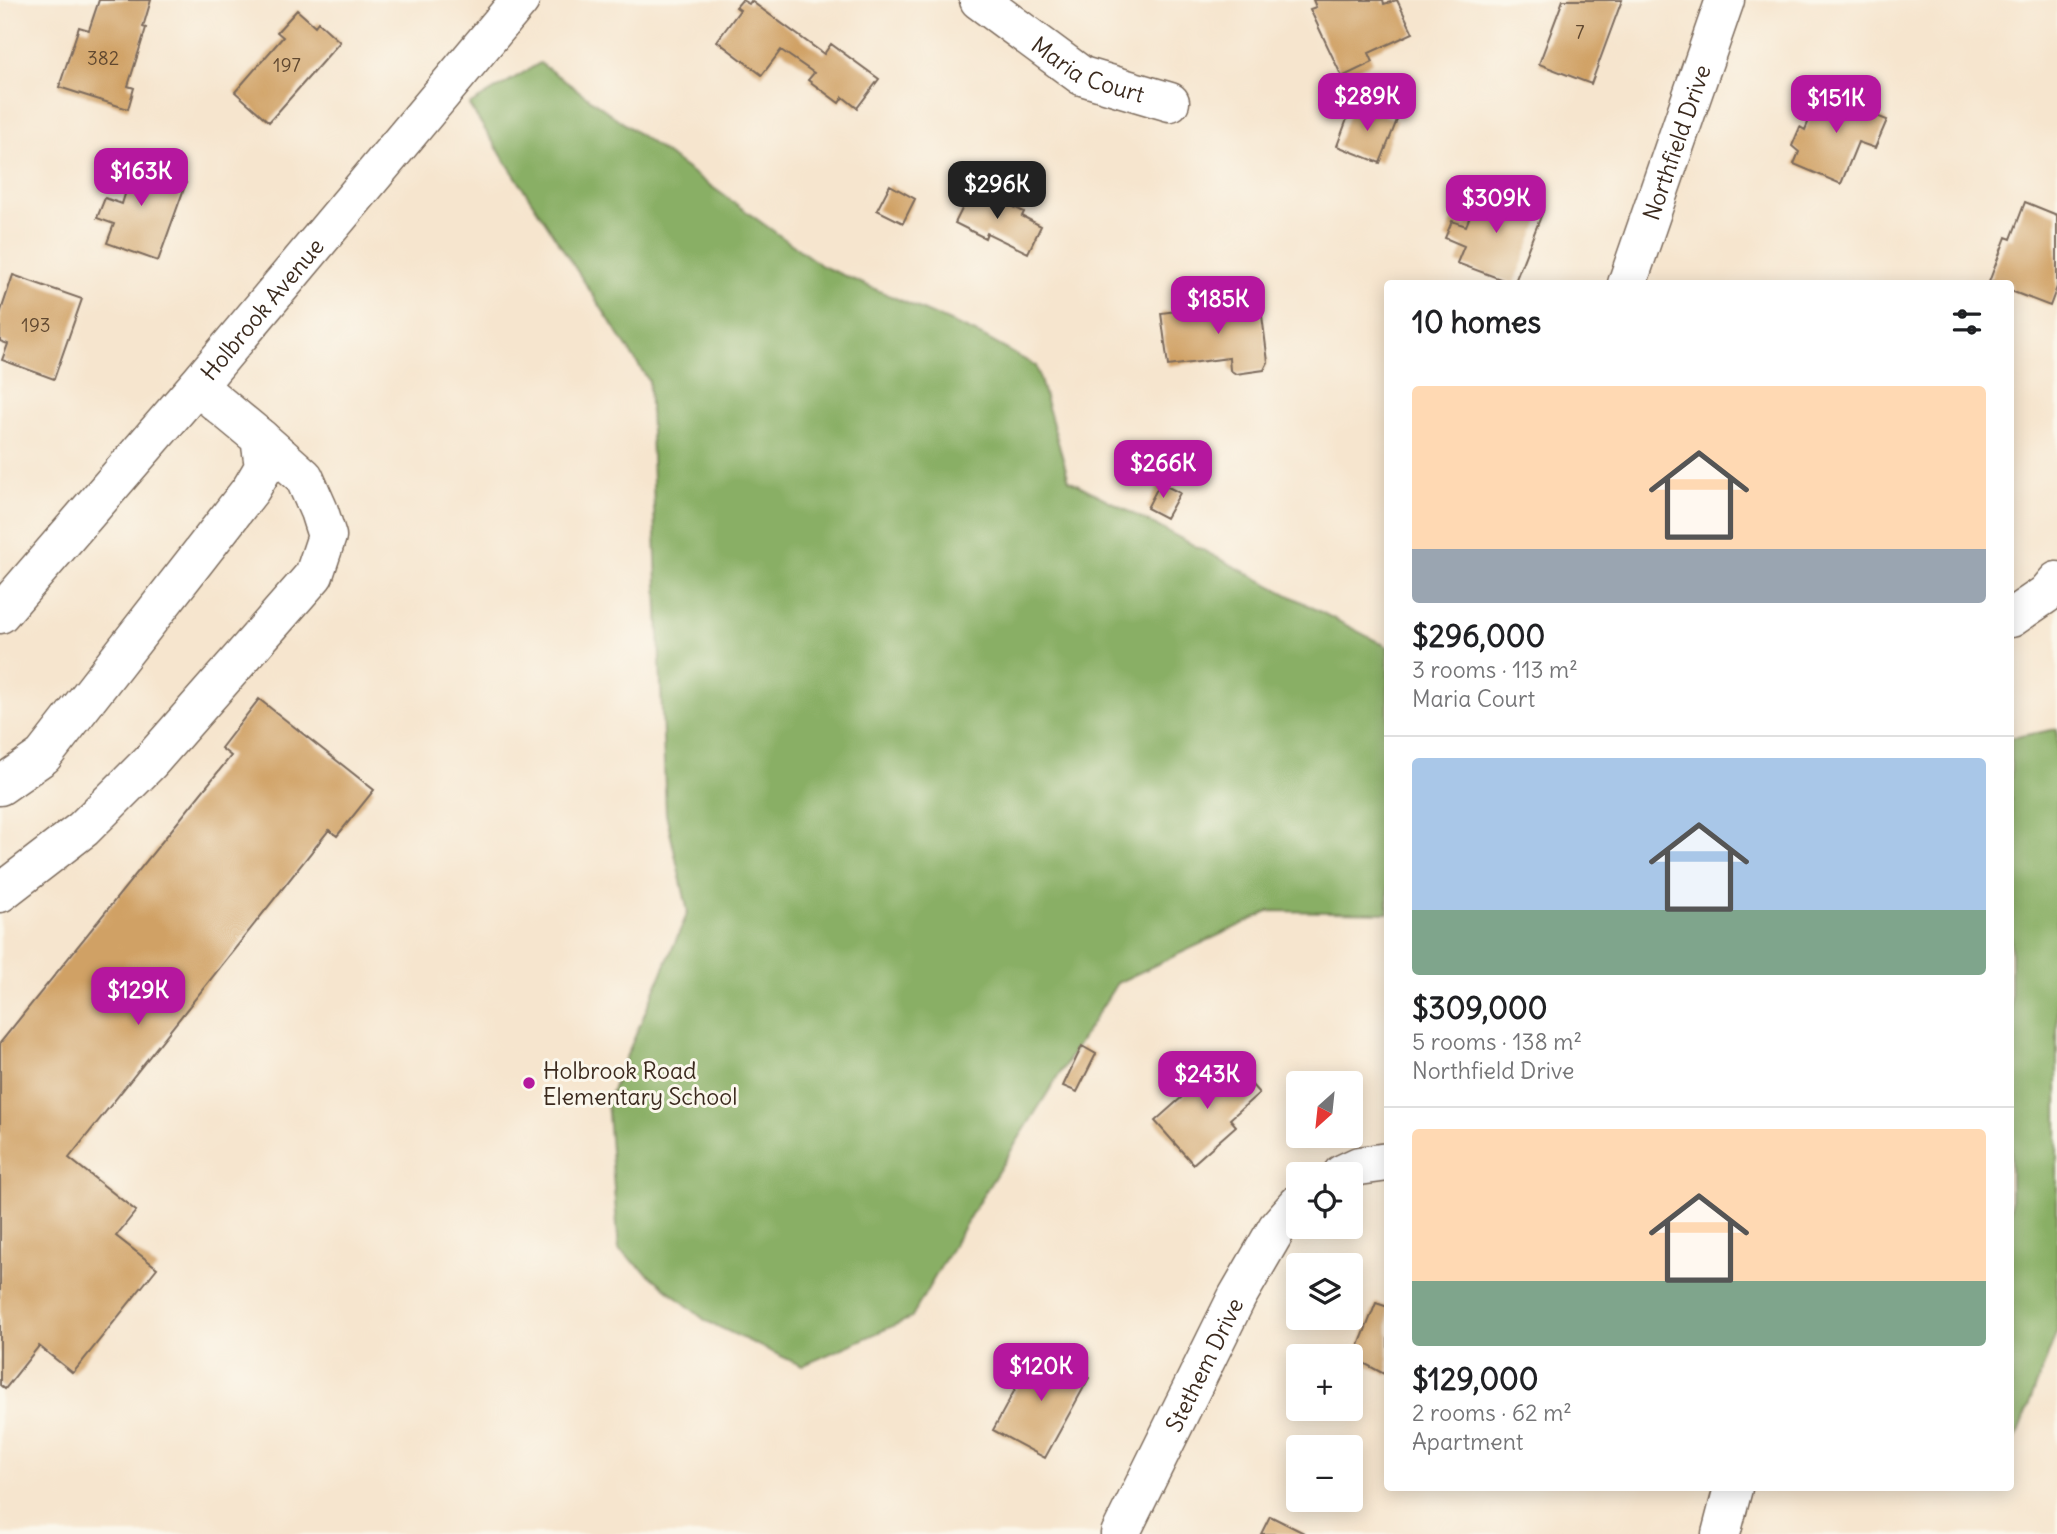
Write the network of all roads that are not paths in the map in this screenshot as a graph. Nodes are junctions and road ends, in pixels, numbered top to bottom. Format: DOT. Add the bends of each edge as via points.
graph roads {
  1 [pos="520,0"];
  2 [pos="979,0"];
  3 [pos="1724,0"];
  4 [pos="1170,102"];
  5 [pos="1628,280"];
  6 [pos="197,386"];
  7 [pos="260,438"];
  8 [pos="2057,581"];
  9 [pos="0,614"];
  10 [pos="2014,616"];
  11 [pos="0,786"];
  12 [pos="0,893"];
  13 [pos="1384,1163"];
  14 [pos="1363,1165"];
  15 [pos="1286,1217"];
  16 [pos="1732,1491"];
  17 [pos="1120,1534"];
  18 [pos="1721,1534"];
  1 -- 6 [label="street, Holbrook Avenue"];
  2 -- 4 [label="street, Maria Court" via="1082,76"];
  3 -- 5 [label="street, Northfield Drive"];
  6 -- 7 [label="street"];
  6 -- 9 [label="street, Holbrook Avenue"];
  7 -- 11 [label="street" via="264,467 251,489 43,756"];
  7 -- 12 [label="street" via="304,477 319,511 327,536 314,575 150,762 83,828"];
  8 -- 10 [label="street"];
  13 -- 14 [label="street"];
  15 -- 17 [label="street, Stethem Drive" via="1237,1297"];
  16 -- 18 [label="street"];
}
